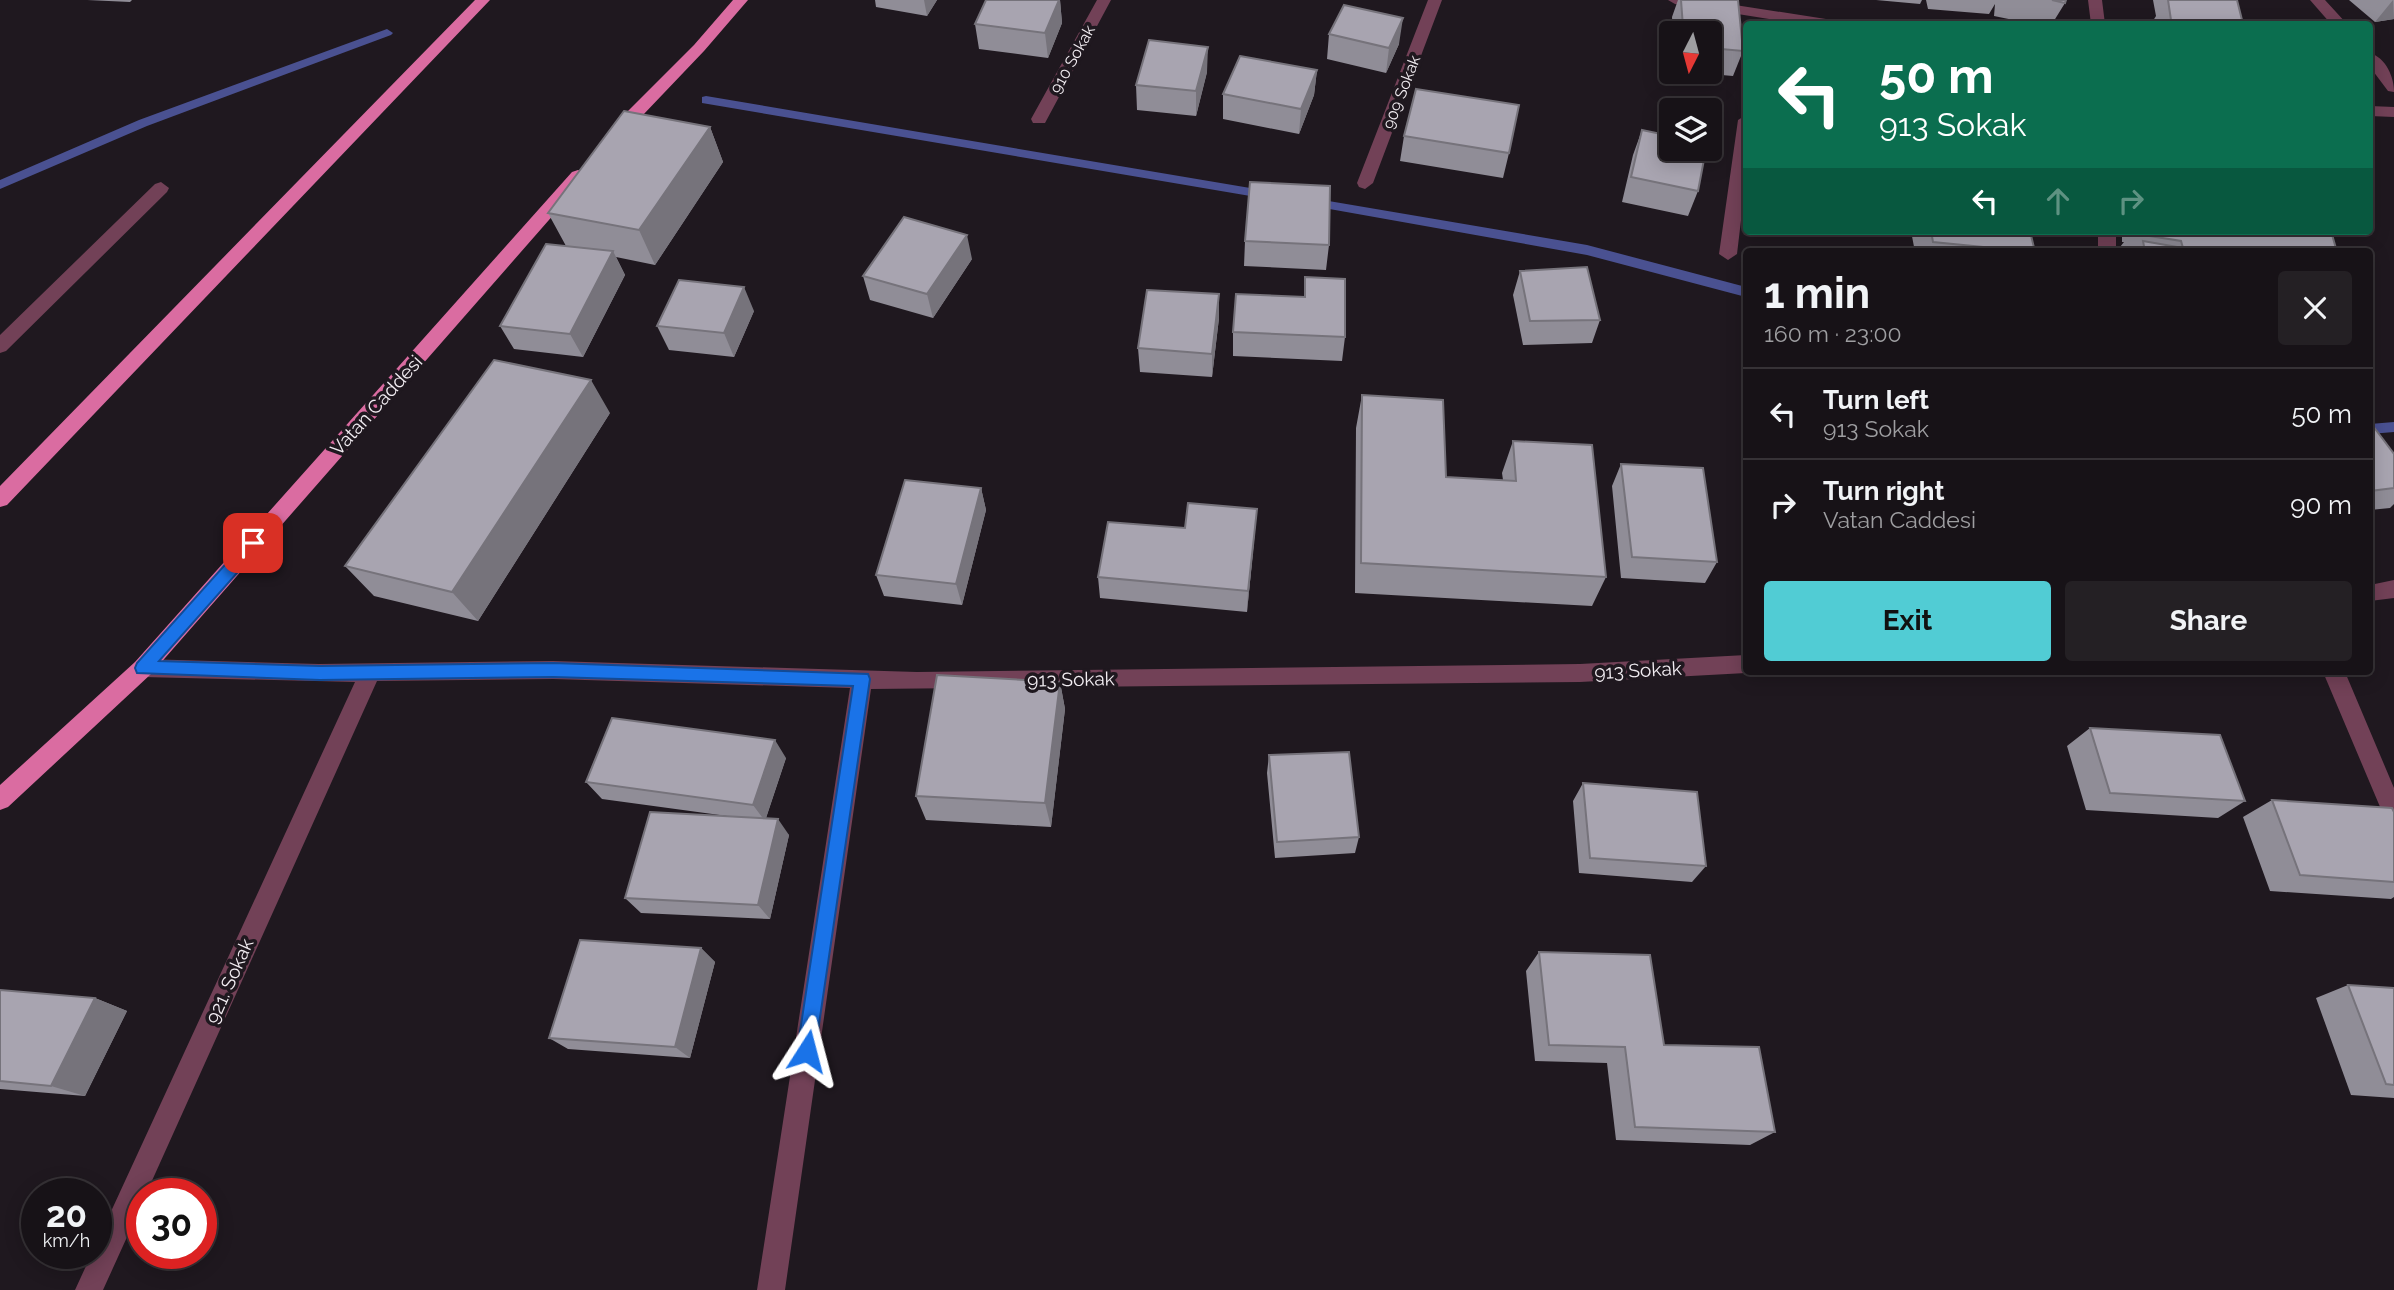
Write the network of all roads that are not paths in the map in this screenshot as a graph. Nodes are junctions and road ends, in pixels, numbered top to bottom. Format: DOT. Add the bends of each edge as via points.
graph roads {
  1 [pos="483,0"];
  2 [pos="741,0"];
  3 [pos="1104,0"];
  4 [pos="1435,0"];
  5 [pos="1675,0"];
  6 [pos="2095,0"];
  7 [pos="2316,0"];
  8 [pos="1767,13"];
  9 [pos="1810,21"];
  10 [pos="2098,21"];
  11 [pos="2336,21"];
  12 [pos="2373,63"];
  13 [pos="2394,65"];
  14 [pos="2394,87"];
  15 [pos="2373,111"];
  16 [pos="2394,112"];
  17 [pos="1039,119"];
  18 [pos="1743,142"];
  19 [pos="1365,183"];
  20 [pos="162,188"];
  21 [pos="1728,254"];
  22 [pos="0,346"];
  23 [pos="0,499"];
  24 [pos="2394,589"];
  25 [pos="2373,592"];
  26 [pos="1743,664"];
  27 [pos="143,668"];
  28 [pos="370,673"];
  29 [pos="2335,675"];
  30 [pos="862,679"];
  31 [pos="0,800"];
  32 [pos="2394,814"];
  33 [pos="89,1290"];
  34 [pos="771,1290"];
  1 -- 23 [label="highway"];
  2 -- 27 [label="highway, Vatan Caddesi" via="598,154"];
  3 -- 17 [label="street, 910 Sokak"];
  4 -- 19 [label="street, 909 Sokak"];
  5 -- 8 [label="street"];
  6 -- 10 [label="street"];
  7 -- 11 [label="street"];
  8 -- 9 [label="street"];
  12 -- 13 [label="street"];
  12 -- 14 [label="street"];
  15 -- 16 [label="street"];
  18 -- 21 [label="street"];
  20 -- 22 [label="street"];
  24 -- 25 [label="street"];
  26 -- 30 [label="street, 913 Sokak" via="1580,673"];
  27 -- 28 [label="street, 913 Sokak"];
  27 -- 31 [label="highway, Vatan Caddesi"];
  28 -- 30 [label="street, 913 Sokak" via="553,670"];
  28 -- 33 [label="street, 921. Sokak"];
  29 -- 32 [label="street"];
  30 -- 34 [label="street"];
}
